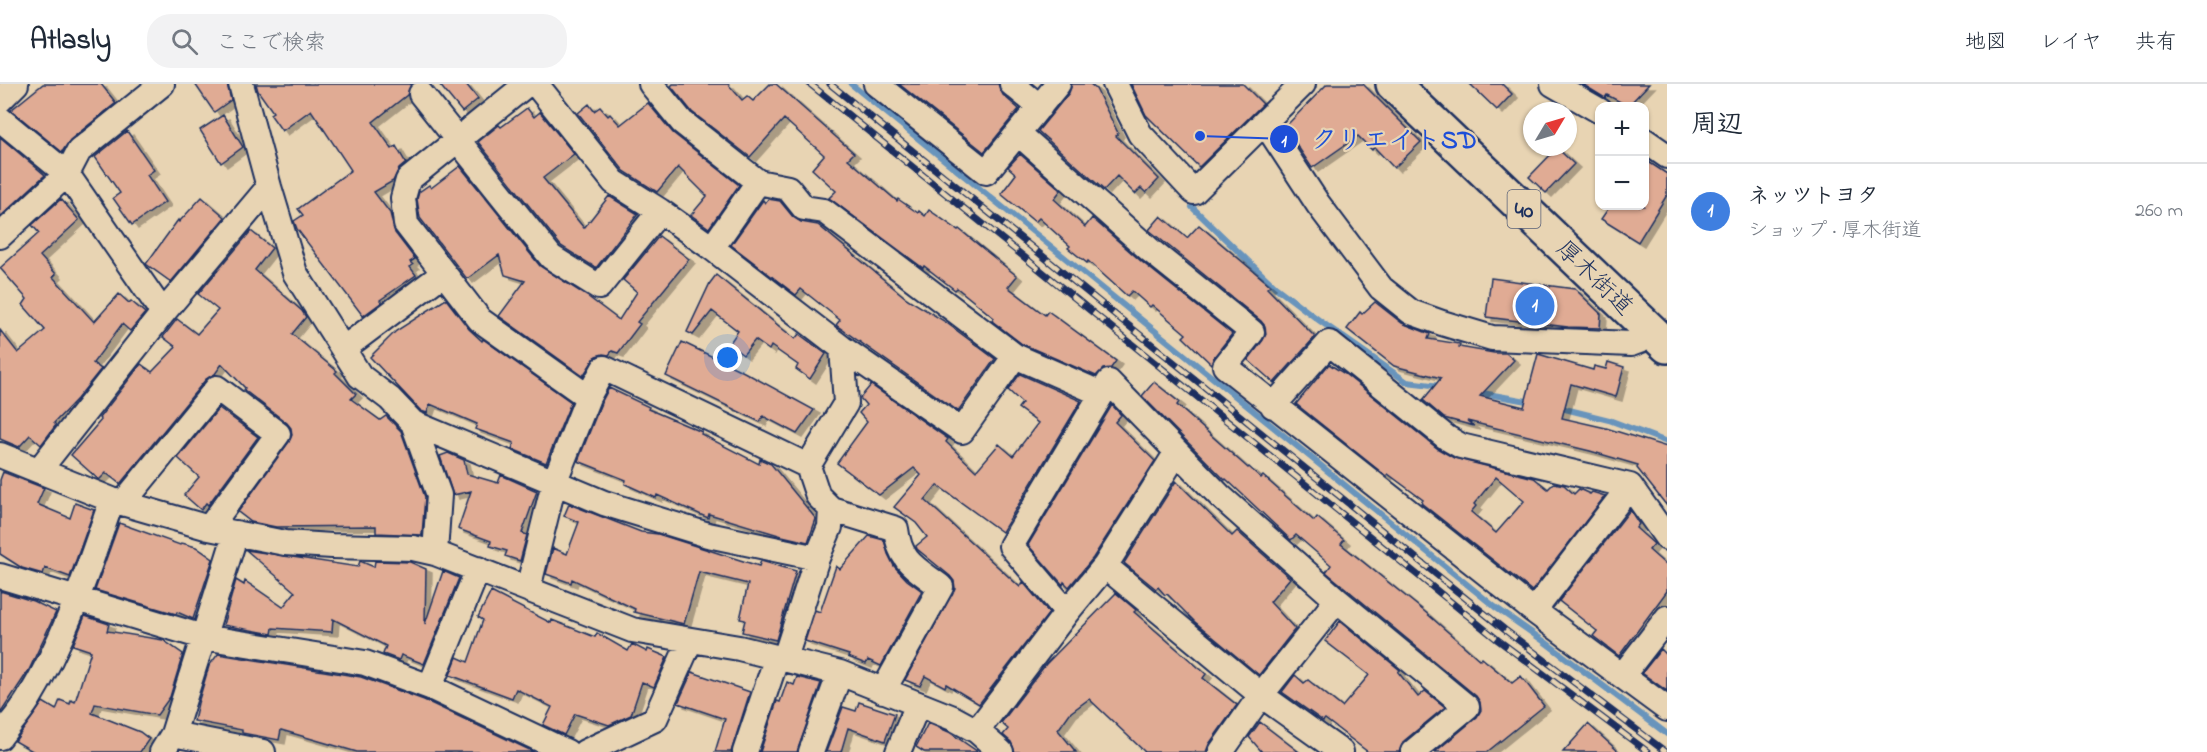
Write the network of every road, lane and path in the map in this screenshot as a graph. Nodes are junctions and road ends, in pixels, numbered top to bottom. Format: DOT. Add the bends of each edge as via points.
graph roads {
  1 [pos="16,84"];
  2 [pos="162,84"];
  3 [pos="241,84"];
  4 [pos="527,84"];
  5 [pos="536,84"];
  6 [pos="651,84"];
  7 [pos="876,84"];
  8 [pos="1012,84"];
  9 [pos="1058,84"];
  10 [pos="1115,84"];
  11 [pos="1303,84"];
  12 [pos="1393,84"];
  13 [pos="1553,84"];
  14 [pos="421,94"];
  15 [pos="0,100"];
  16 [pos="1040,107"];
  17 [pos="1595,109"];
  18 [pos="0,119"];
  19 [pos="1265,123"];
  20 [pos="1019,134"];
  21 [pos="457,139"];
  22 [pos="1649,143"];
  23 [pos="1667,156"];
  24 [pos="67,174"];
  25 [pos="758,183"];
  26 [pos="269,188"];
  27 [pos="660,211"];
  28 [pos="0,236"];
  29 [pos="712,248"];
  30 [pos="444,273"];
  31 [pos="163,313"];
  32 [pos="1661,340"];
  33 [pos="842,348"];
  34 [pos="343,349"];
  35 [pos="1015,356"];
  36 [pos="1109,382"];
  37 [pos="588,397"];
  38 [pos="1273,406"];
  39 [pos="413,423"];
  40 [pos="1177,452"];
  41 [pos="0,455"];
  42 [pos="808,466"];
  43 [pos="39,470"];
  44 [pos="554,483"];
  45 [pos="1630,486"];
  46 [pos="118,502"];
  47 [pos="831,510"];
  48 [pos="209,528"];
  49 [pos="236,533"];
  50 [pos="1667,538"];
  51 [pos="435,553"];
  52 [pos="817,558"];
  53 [pos="1105,566"];
  54 [pos="478,569"];
  55 [pos="0,576"];
  56 [pos="528,589"];
  57 [pos="78,600"];
  58 [pos="1337,600"];
  59 [pos="1534,611"];
  60 [pos="1067,612"];
  61 [pos="1667,618"];
  62 [pos="203,637"];
  63 [pos="690,641"];
  64 [pos="781,658"];
  65 [pos="840,673"];
  66 [pos="1622,676"];
  67 [pos="430,687"];
  68 [pos="883,691"];
  69 [pos="1261,695"];
  70 [pos="918,704"];
  71 [pos="1667,709"];
  72 [pos="977,731"];
  73 [pos="0,737"];
  74 [pos="167,743"];
  75 [pos="262,752"];
  76 [pos="567,752"];
  77 [pos="585,752"];
  78 [pos="745,752"];
  79 [pos="811,752"];
  80 [pos="898,752"];
  81 [pos="1001,752"];
  82 [pos="1221,752"];
  83 [pos="1341,752"];
  84 [pos="1413,752"];
  1 -- 15 [label="street"];
  2 -- 24 [label="street" via="79,151"];
  3 -- 26 [label="street"];
  4 -- 21 [label="street"];
  5 -- 27 [label="street" via="614,182"];
  6 -- 25 [label="street" via="682,122"];
  7 -- 20 [label="street" via="986,172"];
  8 -- 16 [label="street"];
  9 -- 16 [label="street"];
  10 -- 19 [label="street" via="1140,134 1194,192"];
  11 -- 19 [label="street"];
  12 -- 32 [label="main road, 厚木街道 / 40"];
  13 -- 17 [label="street"];
  14 -- 21 [label="street"];
  16 -- 20 [label="street"];
  18 -- 24 [label="street"];
  19 -- 32 [label="street" via="1318,204 1381,288 1411,312 1492,338 1631,344"];
  20 -- 38 [label="street" via="1151,251 1252,332 1225,366"];
  21 -- 27 [label="street" via="551,257 599,287"];
  21 -- 30 [label="street" via="408,180 403,198 406,224"];
  22 -- 23 [label="street"];
  24 -- 28 [label="street"];
  24 -- 31 [label="street"];
  25 -- 29 [label="street"];
  25 -- 35 [label="street" via="788,188 804,208 824,211"];
  26 -- 31 [label="street"];
  26 -- 34 [label="street" via="295,273"];
  27 -- 29 [label="street"];
  29 -- 33 [label="street"];
  30 -- 34 [label="street"];
  30 -- 37 [label="street" via="480,320"];
  31 -- 43 [label="street"];
  33 -- 35 [label="street" via="962,431"];
  33 -- 42 [label="street" via="846,403"];
  34 -- 39 [label="street" via="360,376"];
  35 -- 36 [label="street"];
  36 -- 40 [label="street"];
  36 -- 60 [label="street" via="1011,546"];
  37 -- 42 [label="street" via="604,368"];
  37 -- 44 [label="street"];
  38 -- 45 [label="street" via="1329,343 1461,446"];
  38 -- 59 [label="street"];
  39 -- 44 [label="street"];
  39 -- 51 [label="street" via="439,495"];
  40 -- 53 [label="street"];
  40 -- 58 [label="street" via="1221,497"];
  41 -- 43 [label="street"];
  42 -- 47 [label="street" via="818,496"];
  43 -- 46 [label="street"];
  44 -- 52 [label="street" via="708,535"];
  44 -- 56 [label="street"];
  45 -- 50 [label="street"];
  45 -- 59 [label="street"];
  46 -- 48 [label="street"];
  46 -- 48 [label="street" via="217,388 278,434"];
  46 -- 57 [label="street"];
  47 -- 52 [label="street" via="830,527"];
  47 -- 68 [label="street" via="897,529 904,558 941,587"];
  48 -- 49 [label="street"];
  49 -- 51 [label="street" via="285,543 413,548"];
  49 -- 62 [label="street"];
  51 -- 54 [label="street"];
  52 -- 64 [label="street"];
  53 -- 60 [label="street"];
  53 -- 69 [label="street"];
  54 -- 56 [label="street"];
  54 -- 67 [label="street"];
  55 -- 57 [label="street"];
  56 -- 63 [label="street" via="632,630"];
  57 -- 62 [label="street"];
  57 -- 73 [label="street" via="46,669"];
  58 -- 69 [label="street"];
  58 -- 84 [label="street" via="1467,707"];
  59 -- 66 [label="street"];
  60 -- 72 [label="street"];
  61 -- 66 [label="street"];
  62 -- 67 [label="street" via="365,663"];
  62 -- 74 [label="street"];
  63 -- 64 [label="street"];
  63 -- 77 [label="street" via="655,719"];
  64 -- 65 [label="street"];
  64 -- 78 [label="street"];
  65 -- 68 [label="street"];
  65 -- 79 [label="street"];
  66 -- 71 [label="street"];
  67 -- 76 [label="street"];
  68 -- 70 [label="street"];
  69 -- 82 [label="street"];
  69 -- 83 [label="street"];
  70 -- 72 [label="street"];
  70 -- 80 [label="street"];
  72 -- 81 [label="street"];
  74 -- 75 [label="street"];
}
